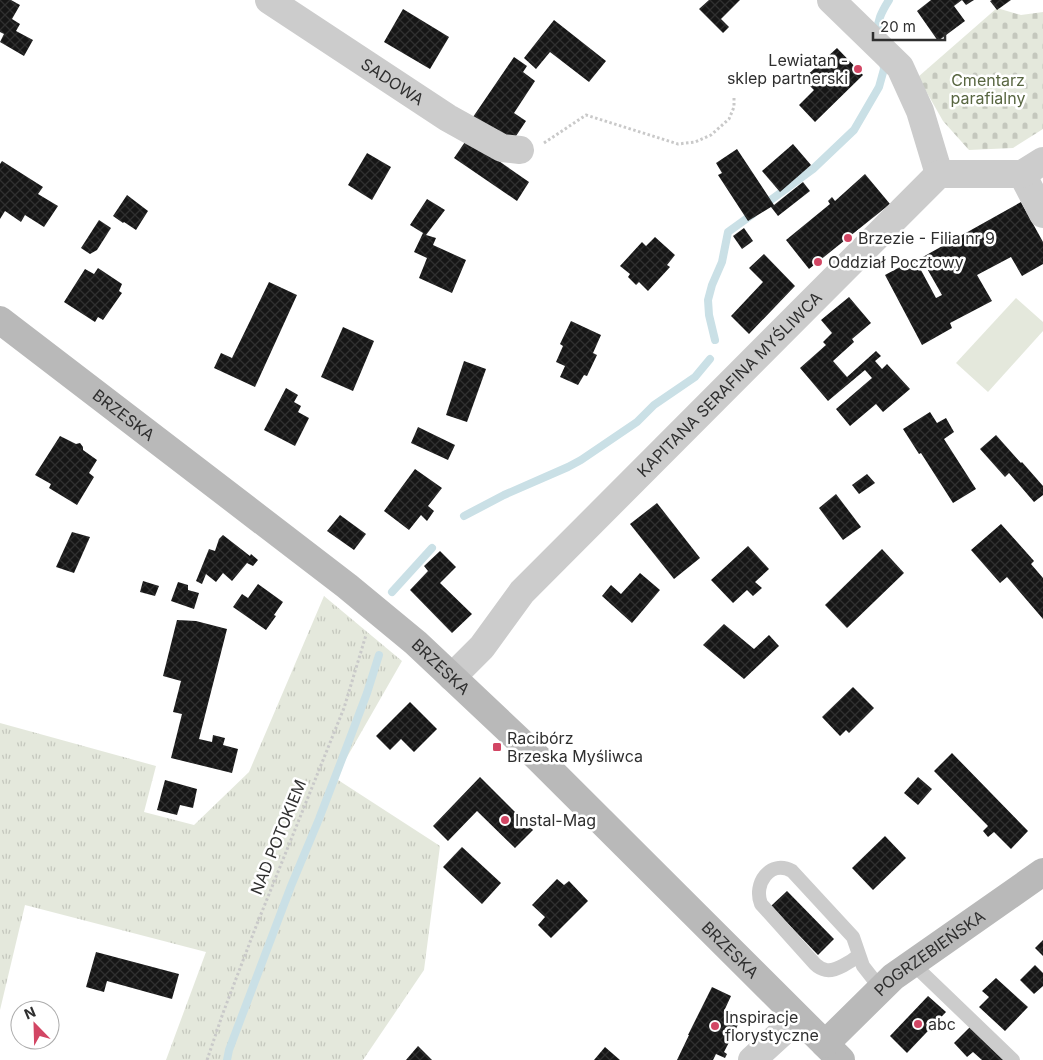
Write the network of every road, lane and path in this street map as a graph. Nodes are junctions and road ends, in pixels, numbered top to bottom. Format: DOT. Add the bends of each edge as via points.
graph roads {
  1 [pos="269,0"];
  2 [pos="831,0"];
  3 [pos="734,98"];
  4 [pos="520,150"];
  5 [pos="1032,168"];
  6 [pos="939,174"];
  7 [pos="1043,214"];
  8 [pos="0,320"];
  9 [pos="367,632"];
  10 [pos="452,677"];
  11 [pos="1043,872"];
  12 [pos="859,955"];
  13 [pos="912,963"];
  14 [pos="881,989"];
  15 [pos="798,1018"];
  16 [pos="833,1052"];
  17 [pos="207,1060"];
  18 [pos="752,1060"];
  19 [pos="1013,1060"];
  1 -- 4 [label="street, SADOWA" via="448,118 502,148"];
  2 -- 6 [label="street" via="900,67 920,111"];
  3 -- 4 [label="path" via="729,118 711,135 695,142 678,144 586,115 544,143"];
  5 -- 6 [label="street"];
  5 -- 7 [label="street"];
  6 -- 10 [label="street, KAPITANA SERAFINA MYŚLIWCA" via="522,592 482,647"];
  8 -- 10 [label="street, BRZESKA" via="347,586"];
  9 -- 17 [label="path, NAD POTOKIEM" via="344,708 254,929"];
  10 -- 15 [label="street, BRZESKA" via="538,758"];
  11 -- 13 [label="street, POGRZEBIEŃSKA"];
  12 -- 12 [label="lane" via="853,936 792,870 776,869 762,879 758,887 761,904 815,964 829,971"];
  12 -- 14 [label="lane" via="863,966"];
  13 -- 14 [label="street, POGRZEBIEŃSKA"];
  13 -- 19 [label="lane"];
  14 -- 16 [label="street, POGRZEBIEŃSKA"];
  15 -- 16 [label="street, BRZESKA"];
  15 -- 18 [label="street"];
}
